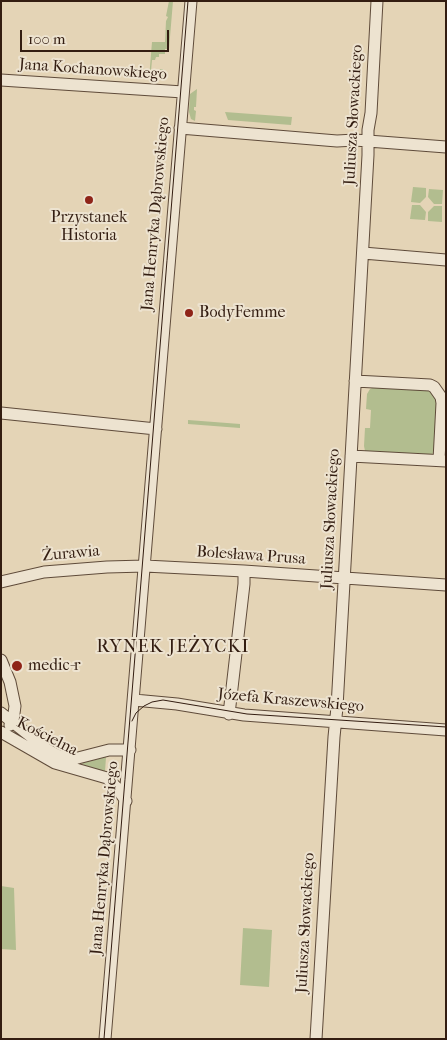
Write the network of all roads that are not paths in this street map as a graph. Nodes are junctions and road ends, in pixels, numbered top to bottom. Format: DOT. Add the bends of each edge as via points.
graph roads {
  1 [pos="191,1"];
  2 [pos="377,1"];
  3 [pos="1,80"];
  4 [pos="183,92"];
  5 [pos="180,128"];
  6 [pos="368,141"];
  7 [pos="446,147"];
  8 [pos="362,253"];
  9 [pos="446,260"];
  10 [pos="355,381"];
  11 [pos="1,412"];
  12 [pos="156,430"];
  13 [pos="351,456"];
  14 [pos="442,461"];
  15 [pos="145,566"];
  16 [pos="244,571"];
  17 [pos="344,578"];
  18 [pos="1,582"];
  19 [pos="446,585"];
  20 [pos="1,660"];
  21 [pos="134,700"];
  22 [pos="1,713"];
  23 [pos="229,714"];
  24 [pos="13,721"];
  25 [pos="335,722"];
  26 [pos="1,728"];
  27 [pos="446,730"];
  28 [pos="1,732"];
  29 [pos="130,750"];
  30 [pos="126,801"];
  31 [pos="105,1039"];
  32 [pos="316,1039"];
  1 -- 4 [label="street, Jana Henryka Dąbrowskiego"];
  2 -- 6 [label="street, Juliusza Słowackiego"];
  3 -- 4 [label="street, Jana Kochanowskiego"];
  4 -- 5 [label="street, Jana Henryka Dąbrowskiego"];
  5 -- 6 [label="street" via="337,142"];
  5 -- 12 [label="street, Jana Henryka Dąbrowskiego"];
  6 -- 7 [label="street"];
  6 -- 8 [label="street, Juliusza Słowackiego"];
  8 -- 9 [label="street"];
  8 -- 10 [label="street, Juliusza Słowackiego"];
  10 -- 13 [label="street, Juliusza Słowackiego"];
  10 -- 14 [label="street" via="430,386 438,391 442,403"];
  11 -- 12 [label="street"];
  12 -- 15 [label="street, Jana Henryka Dąbrowskiego"];
  13 -- 14 [label="street"];
  13 -- 17 [label="street, Juliusza Słowackiego"];
  15 -- 16 [label="street, Bolesława Prusa"];
  15 -- 18 [label="street, Żurawia" via="44,572"];
  15 -- 21 [label="street, Jana Henryka Dąbrowskiego"];
  16 -- 17 [label="street, Bolesława Prusa"];
  16 -- 23 [label="street"];
  17 -- 19 [label="street, Bolesława Prusa"];
  17 -- 25 [label="street, Juliusza Słowackiego"];
  20 -- 24 [label="street" via="13,693"];
  21 -- 23 [label="street, Józefa Kraszewskiego"];
  21 -- 29 [label="street, Jana Henryka Dąbrowskiego"];
  22 -- 24 [label="street, Kościelna"];
  23 -- 25 [label="street, Józefa Kraszewskiego"];
  24 -- 26 [label="street" via="6,728"];
  24 -- 29 [label="street, Kościelna" via="48,750 66,758 109,750"];
  25 -- 27 [label="street, Józefa Kraszewskiego"];
  25 -- 32 [label="street, Juliusza Słowackiego"];
  28 -- 30 [label="street, Kościelna" via="55,763 107,778"];
  29 -- 30 [label="street, Jana Henryka Dąbrowskiego"];
  30 -- 31 [label="street, Jana Henryka Dąbrowskiego"];
}
